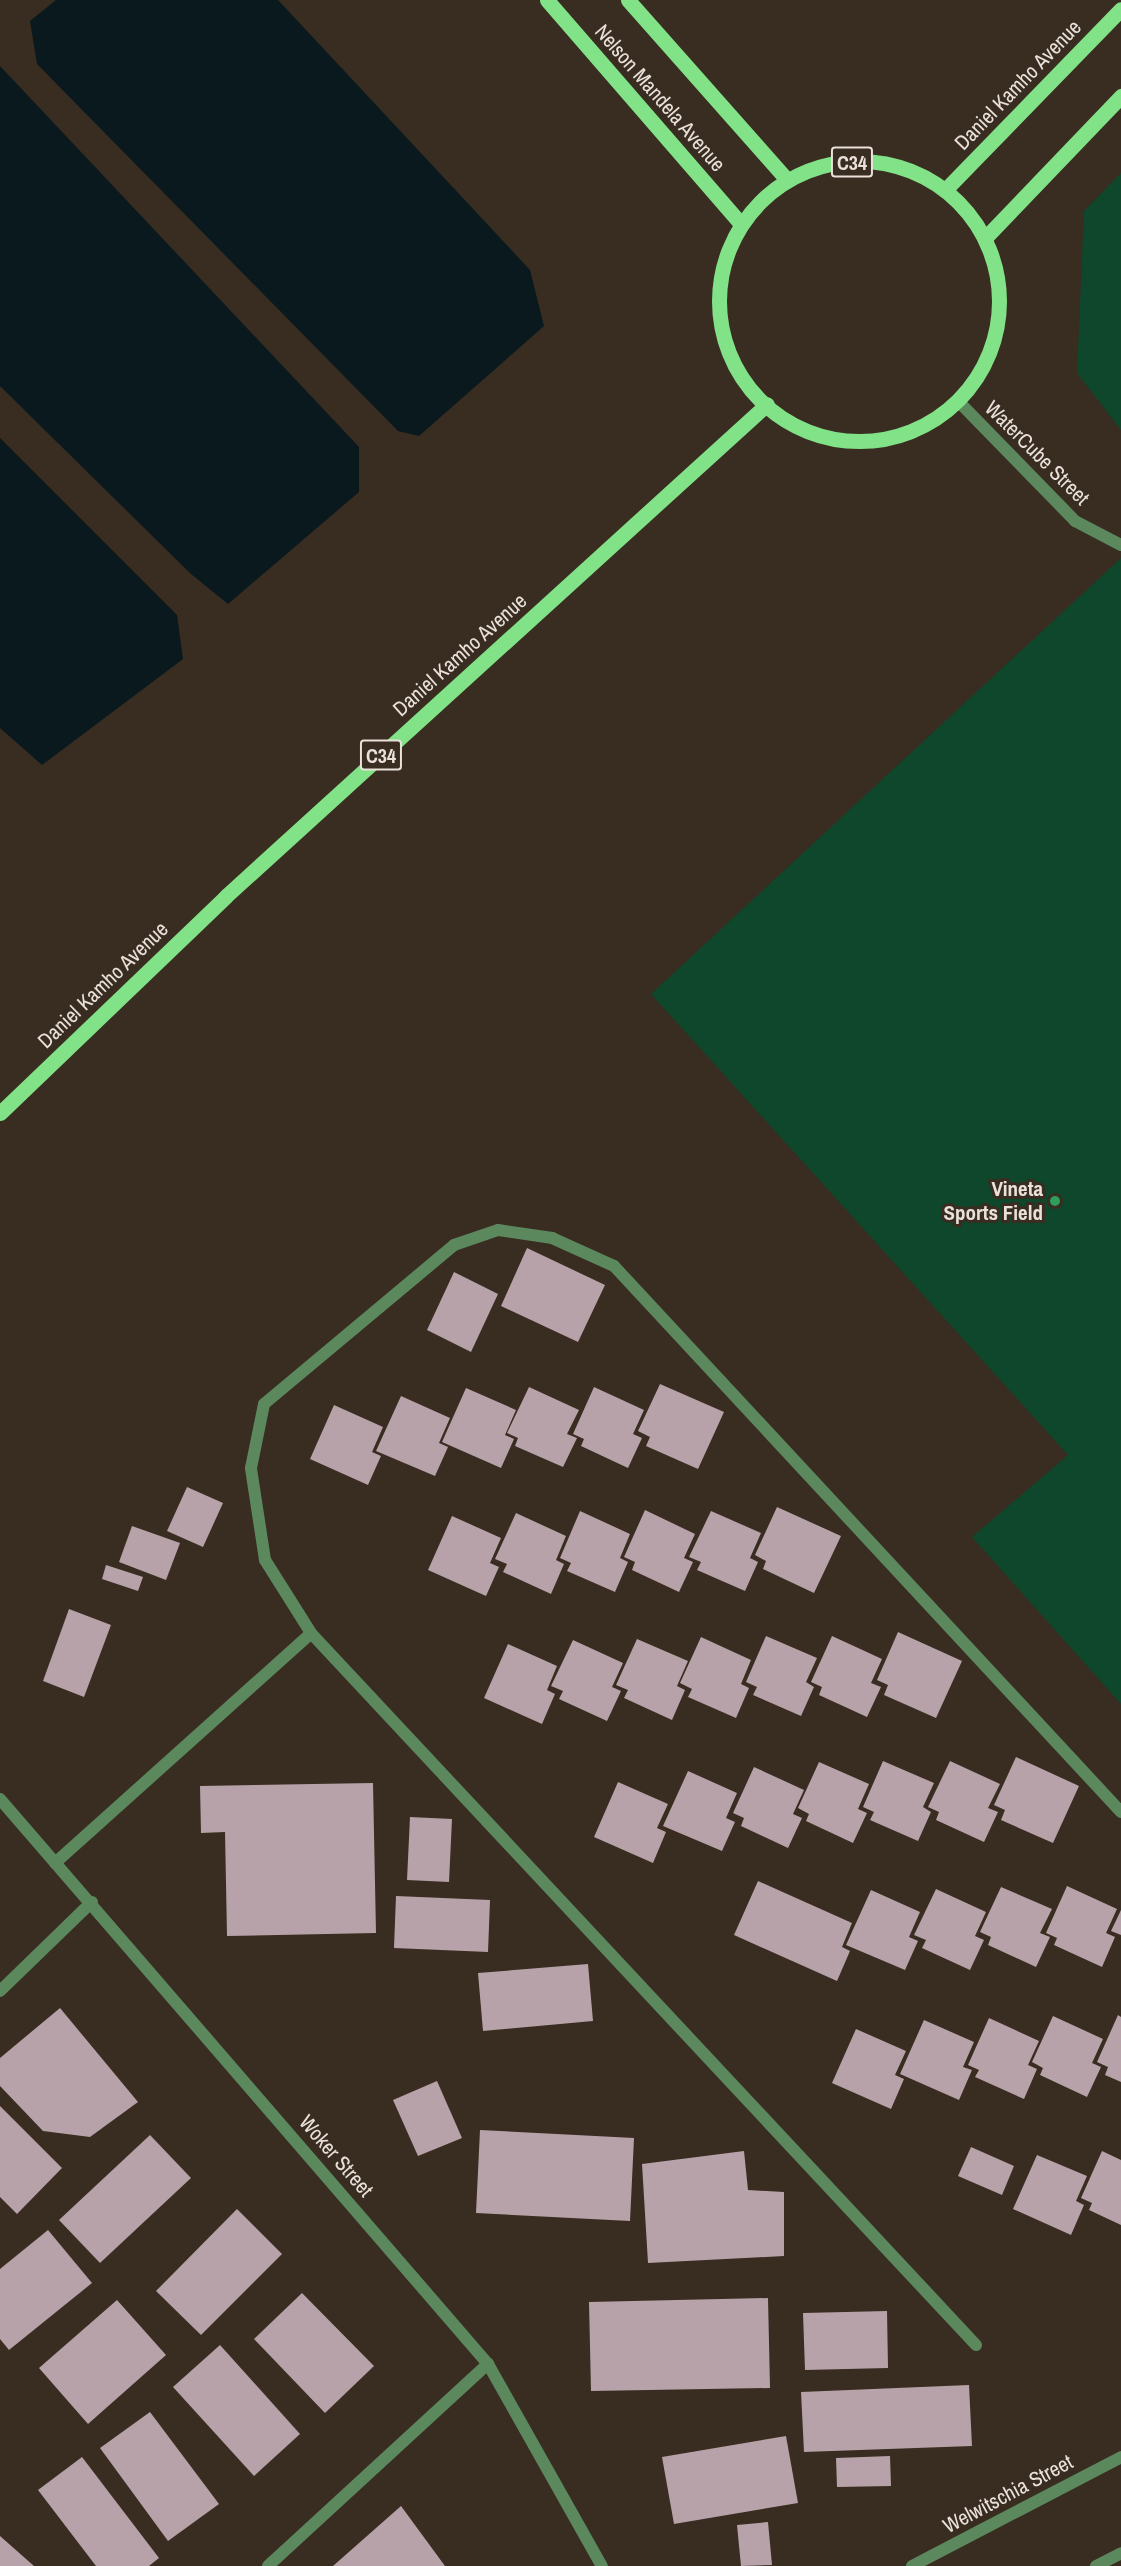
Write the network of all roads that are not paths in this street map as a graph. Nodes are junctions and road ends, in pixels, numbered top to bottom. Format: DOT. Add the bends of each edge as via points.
graph roads {
  1 [pos="547,0"];
  2 [pos="628,0"];
  3 [pos="1121,9"];
  4 [pos="1121,96"];
  5 [pos="787,180"];
  6 [pos="945,189"];
  7 [pos="741,224"];
  8 [pos="985,238"];
  9 [pos="960,403"];
  10 [pos="767,404"];
  11 [pos="1121,546"];
  12 [pos="0,1113"];
  13 [pos="310,1633"];
  14 [pos="0,1799"];
  15 [pos="1121,1812"];
  16 [pos="55,1863"];
  17 [pos="93,1902"];
  18 [pos="0,1991"];
  19 [pos="976,2346"];
  20 [pos="488,2364"];
  21 [pos="1121,2457"];
  22 [pos="1121,2553"];
  23 [pos="268,2566"];
  24 [pos="602,2566"];
  25 [pos="912,2566"];
  26 [pos="1096,2566"];
  1 -- 7 [label="main road, Nelson Mandela Avenue"];
  2 -- 5 [label="main road, Nelson Mandela Avenue"];
  3 -- 6 [label="main road, Daniel Kamho Avenue"];
  4 -- 8 [label="main road"];
  5 -- 6 [label="main road, C34" via="826,165 868,161 908,169"];
  5 -- 7 [label="main road, C34"];
  6 -- 8 [label="main road, C34"];
  7 -- 10 [label="main road, C34" via="727,253 719,317 742,377"];
  8 -- 9 [label="main road, C34" via="999,277 1000,318 989,358"];
  9 -- 10 [label="main road, C34" via="904,434 868,441 830,438 794,426"];
  9 -- 11 [label="street, WaterCube Street" via="1075,521"];
  10 -- 12 [label="main road, Daniel Kamho Avenue / C34" via="226,896"];
  13 -- 15 [label="street" via="265,1560 251,1468 264,1404 454,1245 498,1230 552,1239 614,1266"];
  13 -- 16 [label="street"];
  13 -- 19 [label="street"];
  14 -- 16 [label="street, Woker Street"];
  16 -- 17 [label="street, Woker Street"];
  17 -- 18 [label="street"];
  17 -- 20 [label="street, Woker Street"];
  20 -- 23 [label="street"];
  20 -- 24 [label="street, Woker Street"];
  21 -- 25 [label="street, Welwitschia Street"];
  22 -- 26 [label="street"];
}
